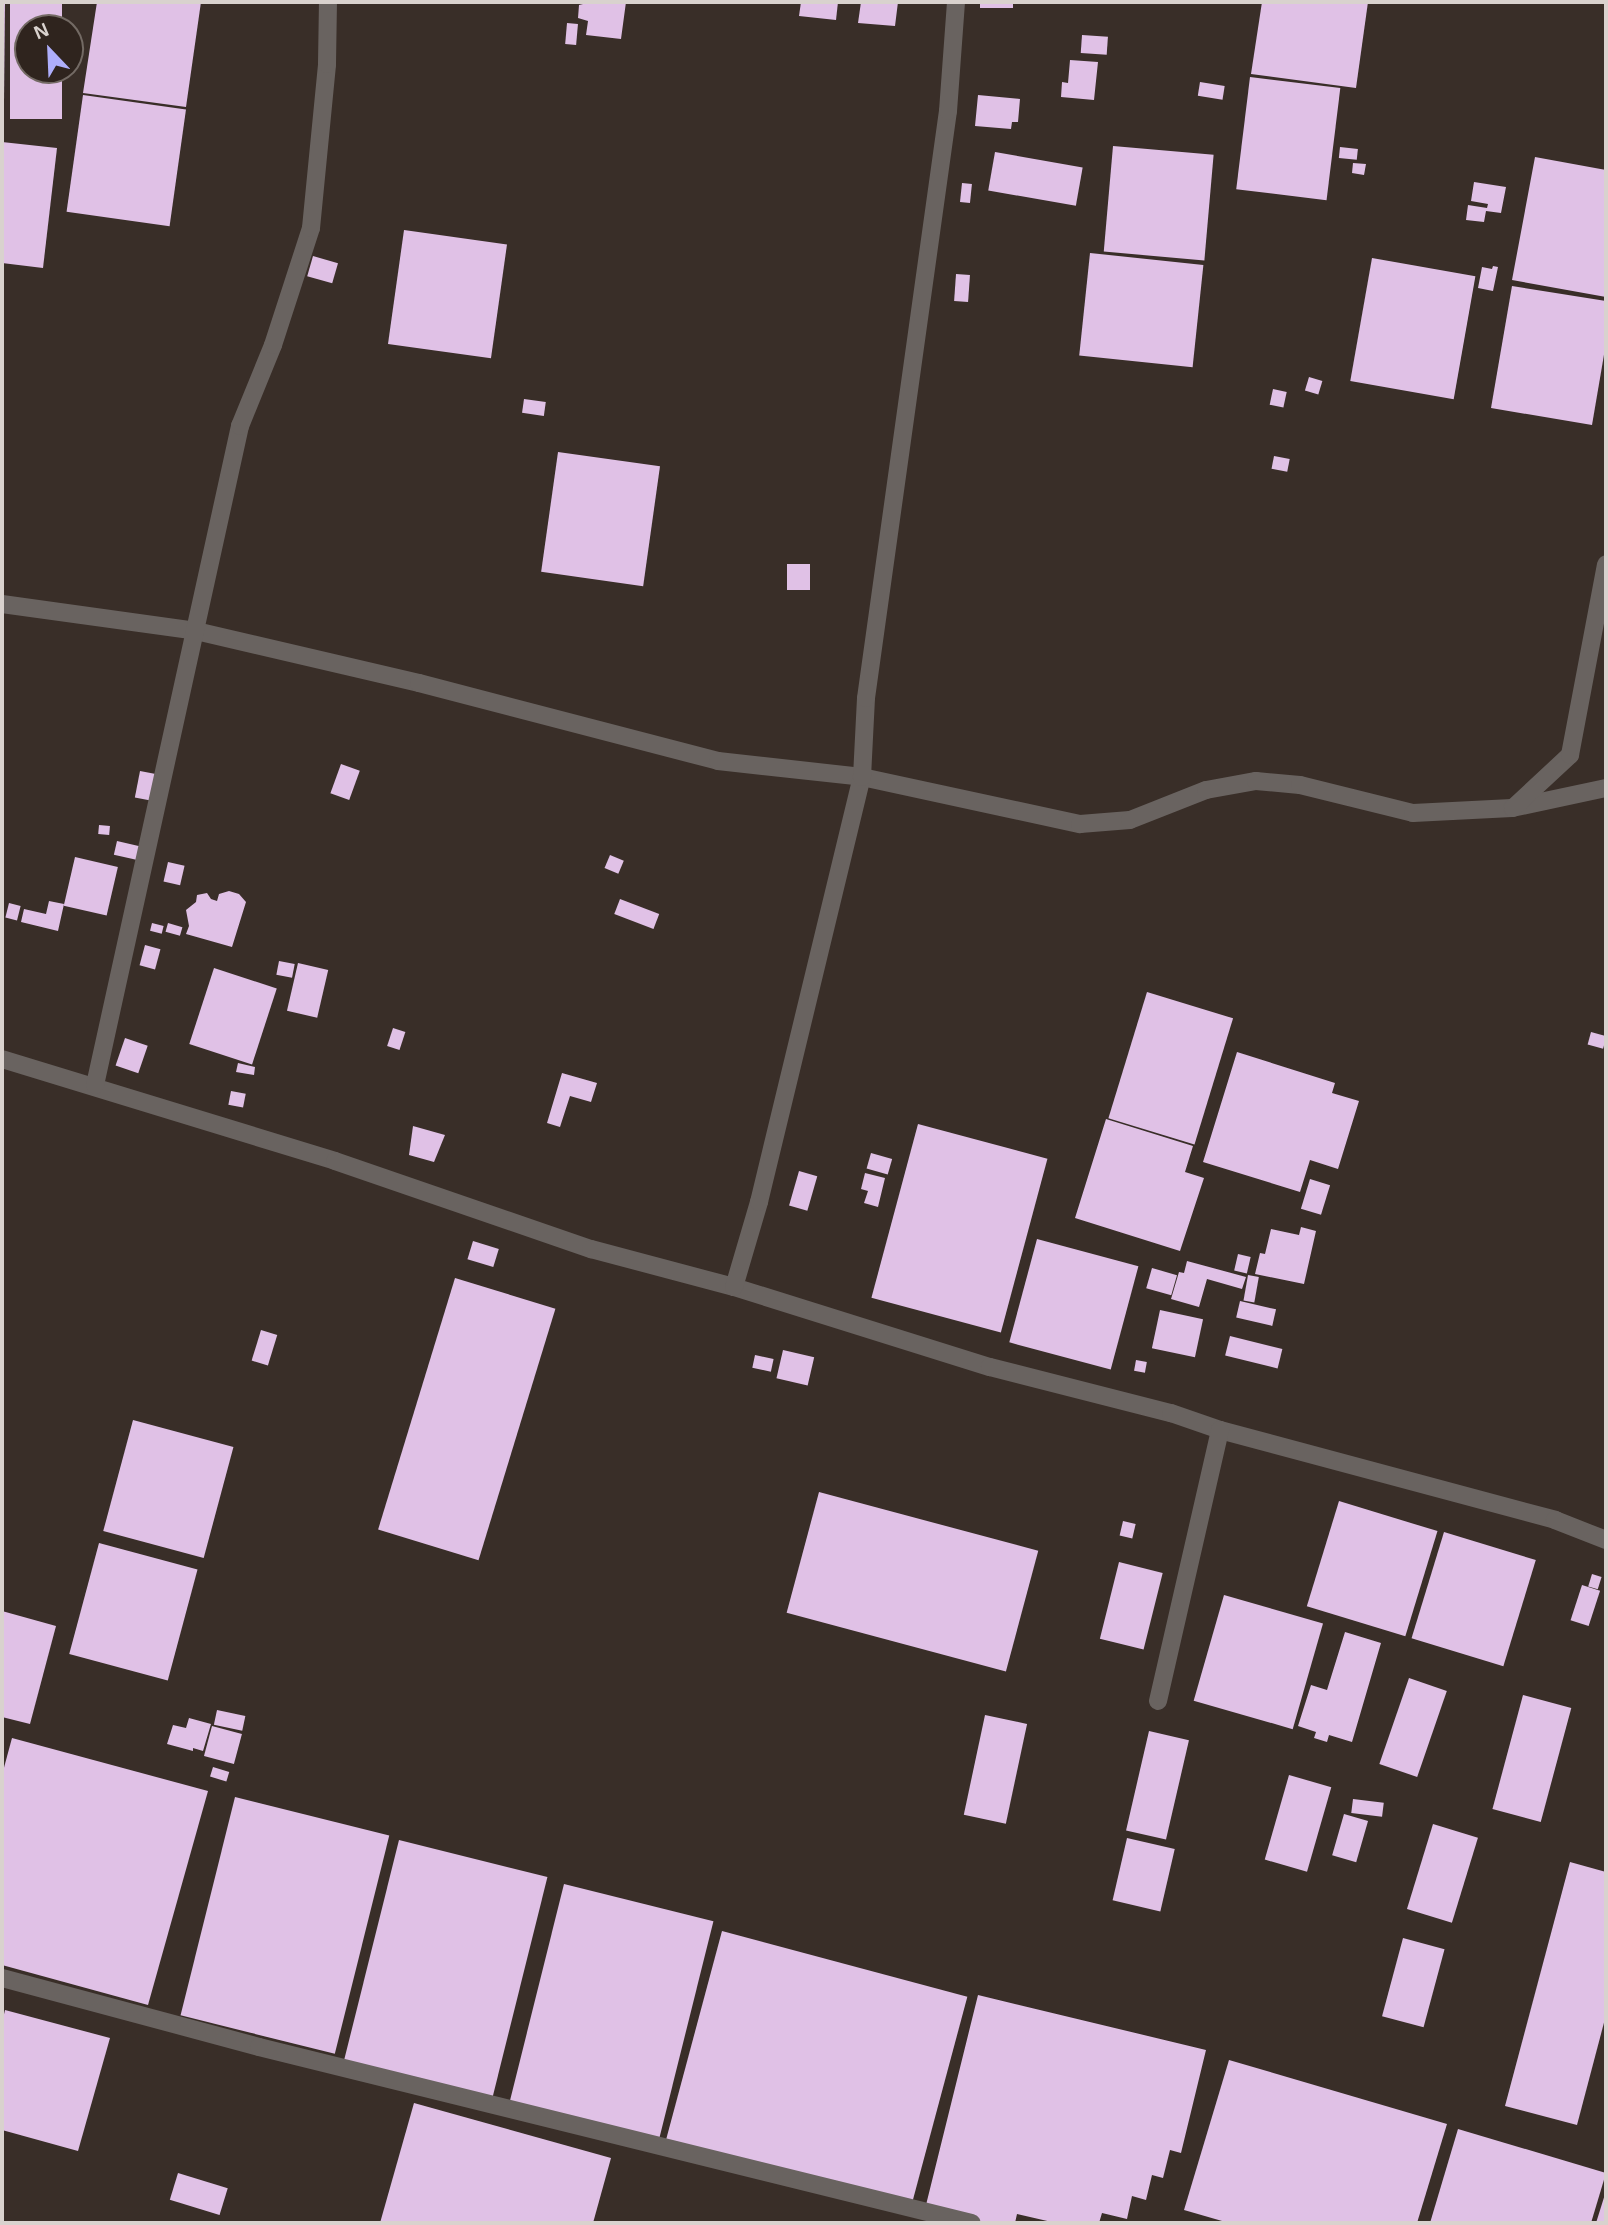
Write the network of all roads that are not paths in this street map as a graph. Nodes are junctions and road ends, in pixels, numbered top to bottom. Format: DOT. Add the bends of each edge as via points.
graph roads {
  1 [pos="328,2"];
  2 [pos="956,2"];
  3 [pos="1606,564"];
  4 [pos="2,604"];
  5 [pos="195,631"];
  6 [pos="862,777"];
  7 [pos="1606,788"];
  8 [pos="1513,808"];
  9 [pos="2,1059"];
  10 [pos="95,1085"];
  11 [pos="734,1287"];
  12 [pos="1220,1430"];
  13 [pos="1606,1540"];
  14 [pos="1157,1701"];
  15 [pos="2,1979"];
  16 [pos="972,2223"];
  1 -- 5 [label="street" via="327,64 311,228 273,345 240,426"];
  2 -- 6 [label="street" via="946,124 866,698"];
  3 -- 8 [label="street" via="1570,755"];
  4 -- 5 [label="street"];
  5 -- 6 [label="street" via="719,761"];
  5 -- 10 [label="street"];
  6 -- 8 [label="street" via="1080,824 1130,820 1206,790 1256,781 1300,785 1413,813"];
  6 -- 11 [label="street" via="759,1202"];
  7 -- 8 [label="street"];
  9 -- 10 [label="street"];
  10 -- 11 [label="street" via="591,1249"];
  11 -- 12 [label="street" via="990,1367"];
  12 -- 13 [label="street" via="1555,1520"];
  12 -- 14 [label="street"];
  15 -- 16 [label="street"];
}
